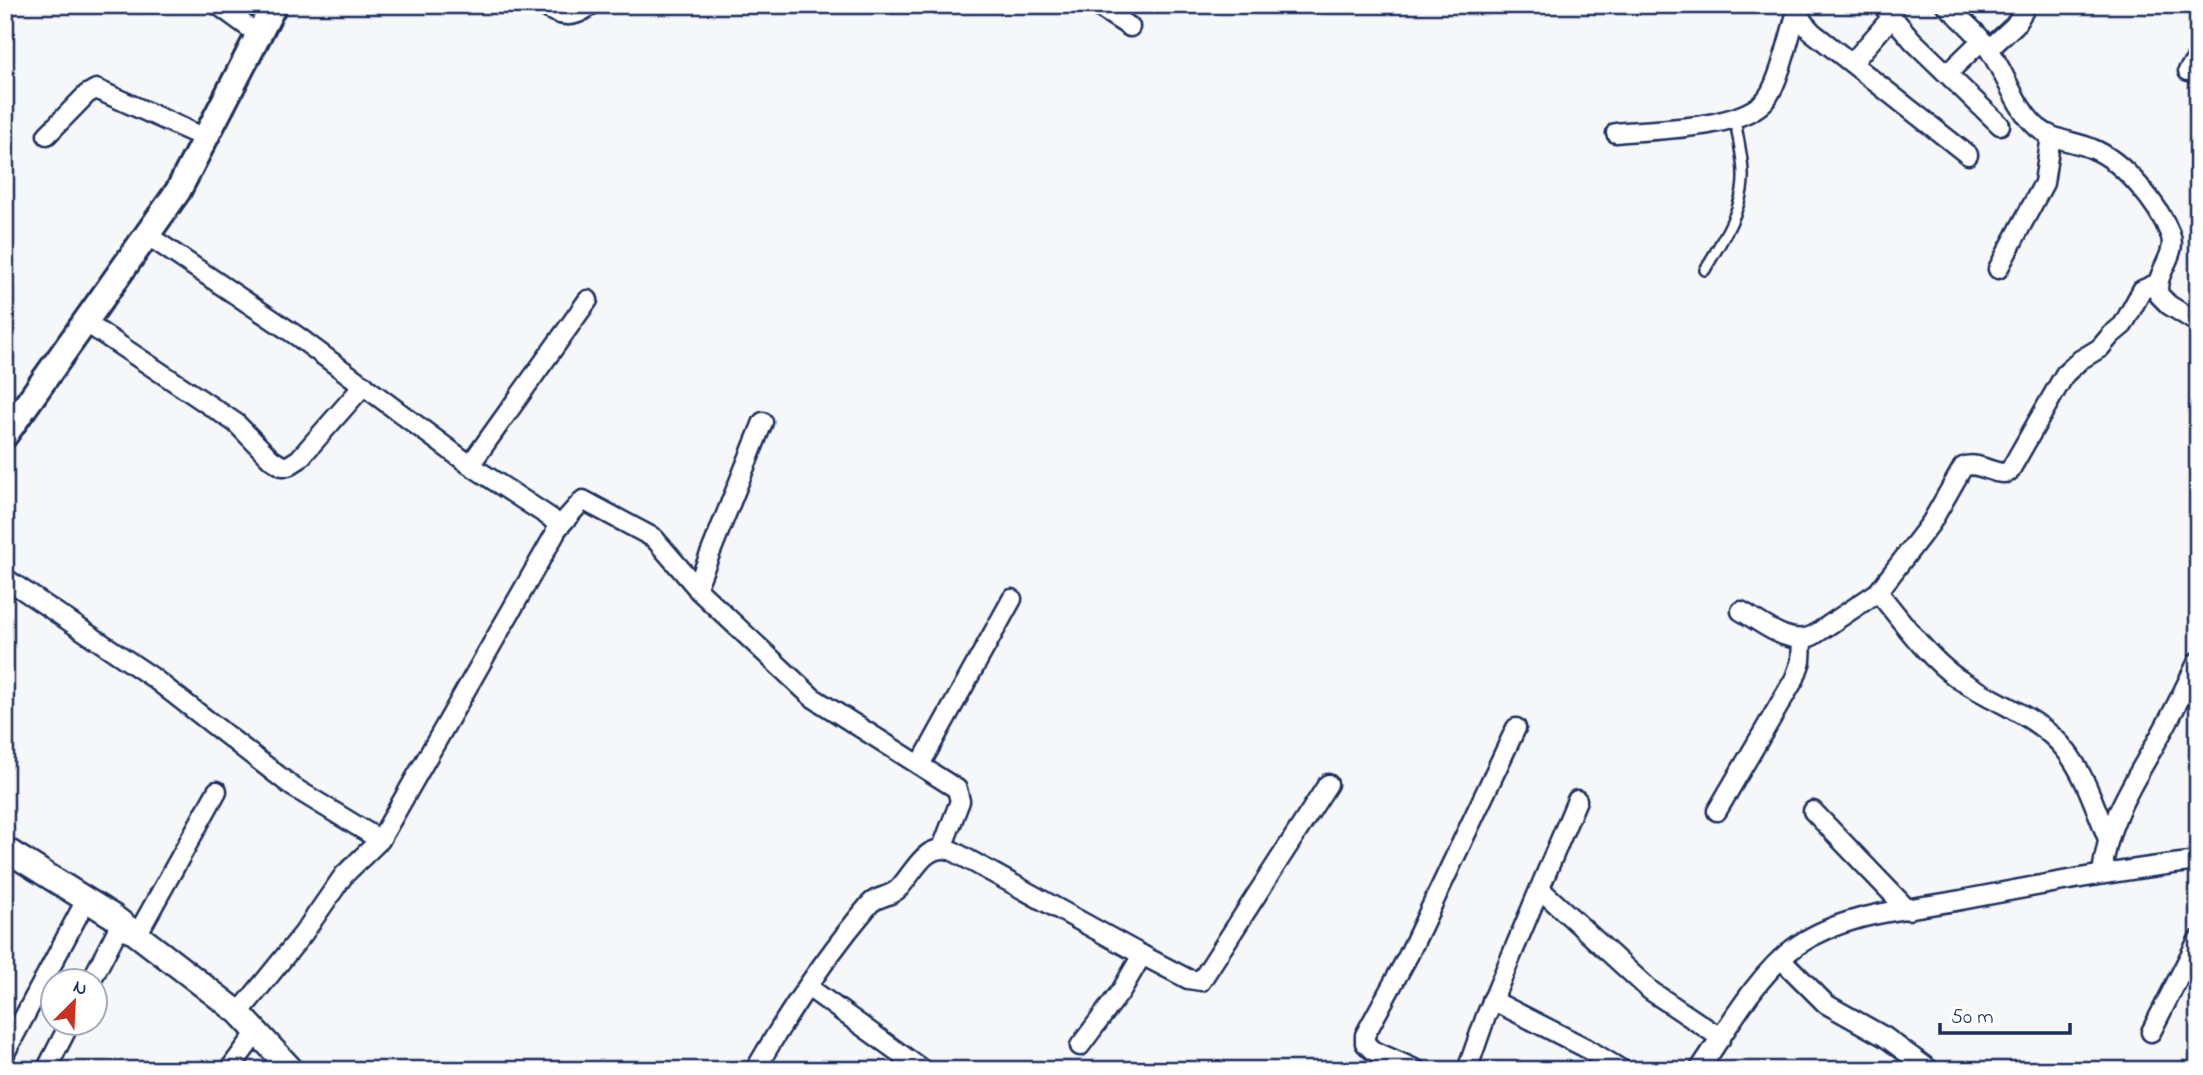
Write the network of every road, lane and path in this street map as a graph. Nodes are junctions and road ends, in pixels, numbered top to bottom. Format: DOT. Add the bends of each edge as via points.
graph roads {
  1 [pos="218,5"];
  2 [pos="274,5"];
  3 [pos="542,5"];
  4 [pos="591,5"];
  5 [pos="1096,5"];
  6 [pos="1946,5"];
  7 [pos="2027,5"];
  8 [pos="1796,8"];
  9 [pos="1887,12"];
  10 [pos="1129,27"];
  11 [pos="259,35"];
  12 [pos="1985,45"];
  13 [pos="1852,63"];
  14 [pos="1948,73"];
  15 [pos="1735,119"];
  16 [pos="2000,125"];
  17 [pos="1616,133"];
  18 [pos="47,135"];
  19 [pos="2051,136"];
  20 [pos="205,138"];
  21 [pos="1968,155"];
  22 [pos="147,235"];
  23 [pos="1998,269"];
  24 [pos="1705,271"];
  25 [pos="2158,283"];
  26 [pos="587,300"];
  27 [pos="85,322"];
  28 [pos="2198,323"];
  29 [pos="364,385"];
  30 [pos="763,422"];
  31 [pos="5,435"];
  32 [pos="470,465"];
  33 [pos="557,529"];
  34 [pos="5,578"];
  35 [pos="697,588"];
  36 [pos="1878,592"];
  37 [pos="1012,599"];
  38 [pos="1741,611"];
  39 [pos="1802,640"];
  40 [pos="2198,661"];
  41 [pos="1516,728"];
  42 [pos="920,765"];
  43 [pos="1328,784"];
  44 [pos="217,791"];
  45 [pos="1577,800"];
  46 [pos="1717,811"];
  47 [pos="1813,811"];
  48 [pos="2108,839"];
  49 [pos="380,840"];
  50 [pos="942,848"];
  51 [pos="5,849"];
  52 [pos="2198,861"];
  53 [pos="2102,874"];
  54 [pos="1540,889"];
  55 [pos="86,900"];
  56 [pos="1908,910"];
  57 [pos="129,929"];
  58 [pos="2198,940"];
  59 [pos="1142,955"];
  60 [pos="1782,959"];
  61 [pos="101,967"];
  62 [pos="808,987"];
  63 [pos="1492,1000"];
  64 [pos="240,1013"];
  65 [pos="257,1032"];
  66 [pos="2151,1032"];
  67 [pos="63,1036"];
  68 [pos="1721,1038"];
  69 [pos="1080,1046"];
  70 [pos="5,1053"];
  71 [pos="46,1070"];
  72 [pos="229,1070"];
  73 [pos="292,1070"];
  74 [pos="755,1070"];
  75 [pos="923,1070"];
  76 [pos="1417,1070"];
  77 [pos="1467,1070"];
  78 [pos="1622,1070"];
  79 [pos="1699,1070"];
  80 [pos="1930,1070"];
  1 -- 11 [label="street"];
  2 -- 11 [label="main road"];
  3 -- 4 [label="street" via="570,16"];
  5 -- 10 [label="street"];
  6 -- 12 [label="street"];
  7 -- 12 [label="street" via="2015,25"];
  8 -- 13 [label="street" via="1812,32"];
  8 -- 15 [label="street" via="1768,96"];
  9 -- 13 [label="street"];
  9 -- 14 [label="street"];
  11 -- 20 [label="main road"];
  12 -- 14 [label="street"];
  12 -- 19 [label="street" via="2026,114"];
  13 -- 21 [label="street"];
  14 -- 16 [label="street"];
  15 -- 17 [label="street"];
  15 -- 24 [label="lane" via="1742,189 1730,225"];
  18 -- 20 [label="street" via="96,89"];
  19 -- 23 [label="street" via="2044,183"];
  19 -- 25 [label="street" via="2099,151 2155,205 2172,242"];
  20 -- 22 [label="main road"];
  22 -- 27 [label="main road"];
  22 -- 29 [label="street"];
  25 -- 28 [label="street" via="2163,300"];
  25 -- 36 [label="street" via="2142,290 2123,325 2065,374 2009,472 1963,467 1931,523"];
  26 -- 32 [label="street"];
  27 -- 29 [label="street" via="236,423 282,466 299,459"];
  27 -- 31 [label="main road"];
  29 -- 32 [label="street"];
  30 -- 35 [label="street"];
  32 -- 33 [label="street" via="551,518"];
  33 -- 35 [label="street" via="583,500 654,538"];
  33 -- 49 [label="street"];
  34 -- 49 [label="street" via="152,677 293,787"];
  35 -- 42 [label="street" via="812,697"];
  36 -- 39 [label="street"];
  36 -- 48 [label="street" via="1954,676 2055,738 2080,772"];
  37 -- 42 [label="street"];
  38 -- 39 [label="street"];
  39 -- 46 [label="street" via="1795,678"];
  40 -- 48 [label="street" via="2117,813"];
  41 -- 76 [label="street" via="1408,956 1365,1035 1372,1050"];
  42 -- 50 [label="street" via="957,789 960,796"];
  43 -- 59 [label="street" via="1201,981"];
  44 -- 57 [label="street"];
  45 -- 54 [label="street"];
  47 -- 56 [label="street"];
  48 -- 53 [label="street"];
  49 -- 64 [label="street" via="344,875"];
  50 -- 59 [label="street"];
  50 -- 62 [label="street" via="926,855 894,893 870,903"];
  51 -- 55 [label="street"];
  52 -- 53 [label="street"];
  53 -- 56 [label="street"];
  54 -- 63 [label="street"];
  54 -- 68 [label="street" via="1651,992"];
  55 -- 57 [label="street"];
  55 -- 70 [label="street"];
  56 -- 60 [label="street" via="1820,932"];
  57 -- 61 [label="street"];
  57 -- 64 [label="street"];
  58 -- 66 [label="street"];
  59 -- 69 [label="street"];
  60 -- 68 [label="street"];
  60 -- 80 [label="street" via="1826,1004 1885,1037"];
  62 -- 74 [label="street"];
  62 -- 75 [label="street"];
  63 -- 77 [label="street"];
  63 -- 78 [label="street"];
  64 -- 65 [label="street"];
  65 -- 72 [label="street"];
  65 -- 73 [label="street"];
  67 -- 71 [label="street"];
  68 -- 79 [label="street"];
}
